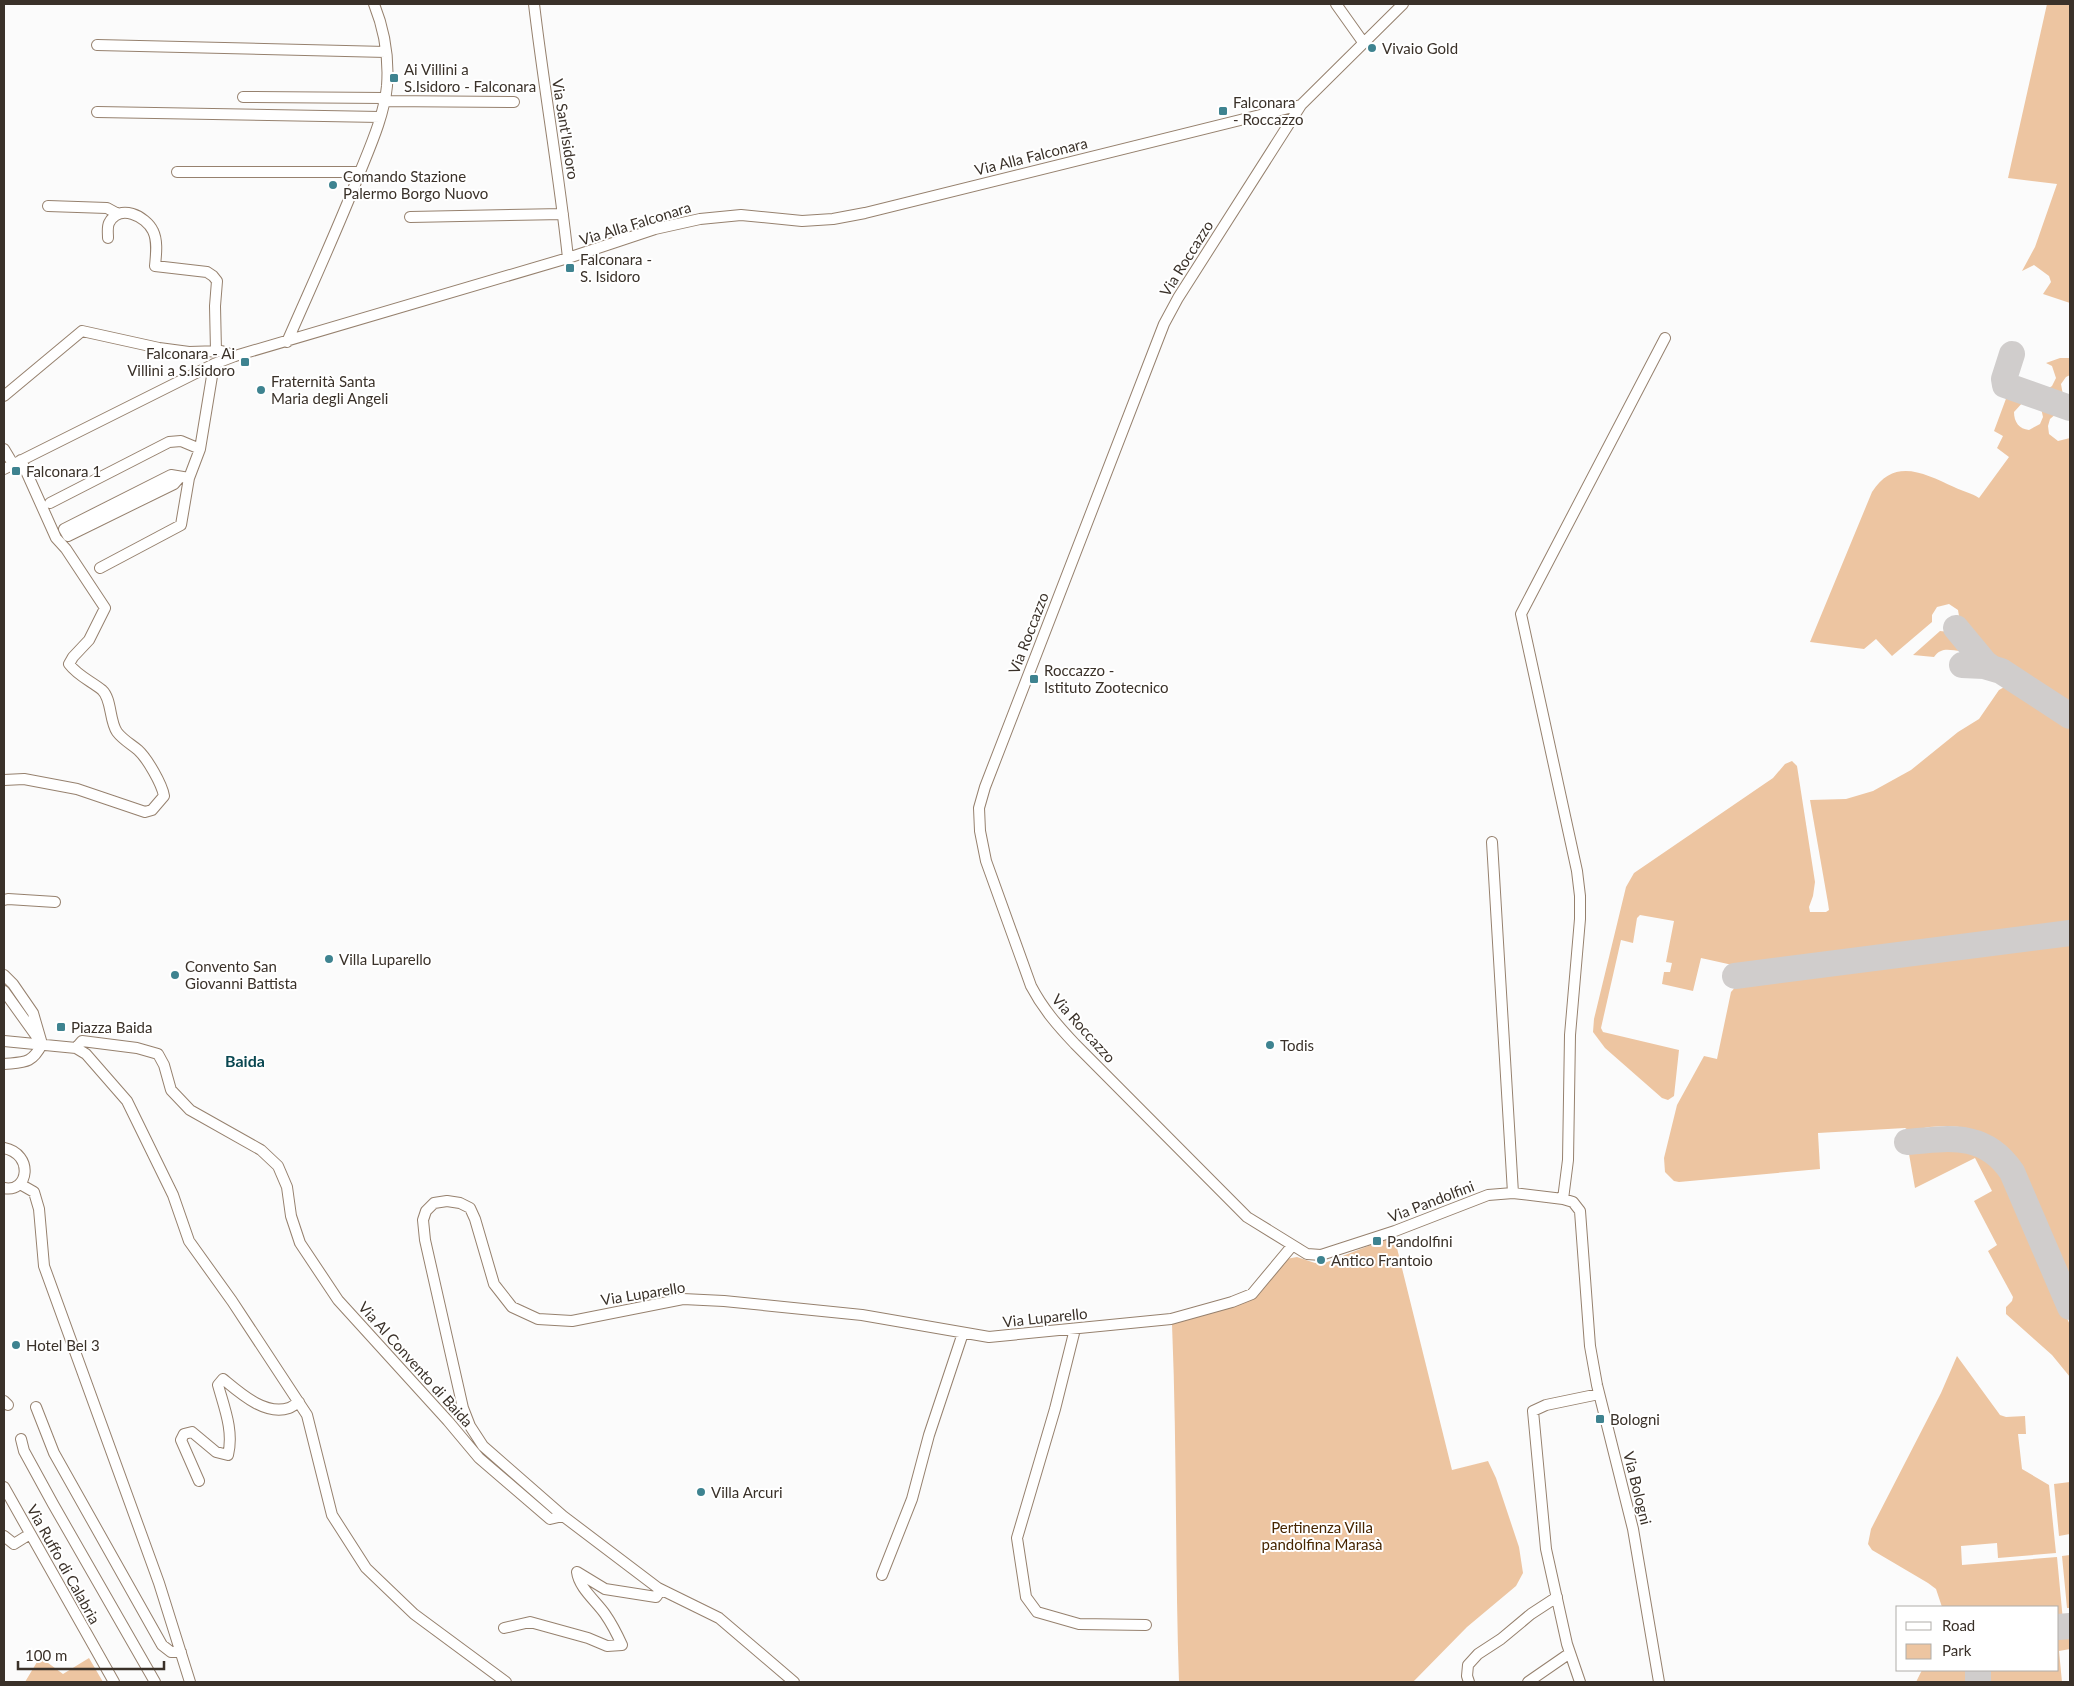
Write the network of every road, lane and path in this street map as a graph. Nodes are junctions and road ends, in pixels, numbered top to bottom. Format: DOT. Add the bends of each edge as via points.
graph roads {
  1 [pos="374,4"];
  2 [pos="534,4"];
  3 [pos="1336,4"];
  4 [pos="1403,4"];
  5 [pos="1363,42"];
  6 [pos="97,45"];
  7 [pos="386,52"];
  8 [pos="243,97"];
  9 [pos="384,100"];
  10 [pos="514,102"];
  11 [pos="1301,105"];
  12 [pos="97,112"];
  13 [pos="380,117"];
  14 [pos="177,172"];
  15 [pos="360,172"];
  16 [pos="48,206"];
  17 [pos="118,214"];
  18 [pos="563,214"];
  19 [pos="410,217"];
  20 [pos="108,238"];
  21 [pos="568,258"];
  22 [pos="1665,338"];
  23 [pos="287,342"];
  24 [pos="216,351"];
  25 [pos="236,356"];
  26 [pos="214,364"];
  27 [pos="4,396"];
  28 [pos="4,449"];
  29 [pos="200,449"];
  30 [pos="13,464"];
  31 [pos="184,477"];
  32 [pos="50,503"];
  33 [pos="100,568"];
  34 [pos="4,780"];
  35 [pos="1492,842"];
  36 [pos="4,900"];
  37 [pos="55,902"];
  38 [pos="4,975"];
  39 [pos="4,991"];
  40 [pos="4,1041"];
  41 [pos="42,1044"];
  42 [pos="76,1048"];
  43 [pos="4,1064"];
  44 [pos="4,1148"];
  45 [pos="20,1184"];
  46 [pos="4,1188"];
  47 [pos="1513,1194"];
  48 [pos="1563,1199"];
  49 [pos="1580,1211"];
  50 [pos="1292,1246"];
  51 [pos="1075,1329"];
  52 [pos="963,1333"];
  53 [pos="1599,1394"];
  54 [pos="298,1402"];
  55 [pos="36,1406"];
  56 [pos="21,1438"];
  57 [pos="199,1481"];
  58 [pos="4,1487"];
  59 [pos="563,1516"];
  60 [pos="30,1534"];
  61 [pos="4,1536"];
  62 [pos="882,1575"];
  63 [pos="662,1590"];
  64 [pos="1556,1597"];
  65 [pos="1146,1625"];
  66 [pos="504,1628"];
  67 [pos="181,1652"];
  68 [pos="1570,1653"];
  69 [pos="114,1682"];
  70 [pos="155,1682"];
  71 [pos="190,1682"];
  72 [pos="506,1682"];
  73 [pos="794,1682"];
  74 [pos="1469,1682"];
  75 [pos="1528,1682"];
  76 [pos="1580,1682"];
  77 [pos="1659,1682"];
  1 -- 7 [label="street"];
  2 -- 18 [label="street, Via Sant'Isidoro"];
  3 -- 5 [label="street"];
  4 -- 5 [label="street, Via Roccazzo"];
  5 -- 11 [label="street, Via Roccazzo"];
  6 -- 7 [label="street"];
  7 -- 9 [label="street"];
  8 -- 9 [label="street"];
  9 -- 10 [label="street"];
  9 -- 13 [label="street"];
  11 -- 21 [label="street, Via Alla Falconara" via="865,213 802,221 741,215 700,218"];
  11 -- 50 [label="street, Via Roccazzo" via="1164,324 979,808 986,861 1031,986 1041,1005 1068,1037 1247,1216"];
  12 -- 13 [label="street"];
  13 -- 15 [label="street"];
  14 -- 15 [label="street"];
  15 -- 23 [label="street"];
  16 -- 17 [label="street" via="107,208"];
  17 -- 20 [label="street" via="108,224"];
  17 -- 24 [label="street" via="132,212 150,225 156,243 155,266 206,272 213,276 216,281"];
  18 -- 19 [label="street"];
  18 -- 21 [label="street, Via Sant'Isidoro"];
  21 -- 23 [label="street, Via Alla Falconara"];
  22 -- 48 [label="street" via="1520,614 1580,896 1570,1035 1568,1160"];
  23 -- 25 [label="street, Via Alla Falconara"];
  24 -- 25 [label="street"];
  24 -- 27 [label="street" via="159,348 82,331"];
  25 -- 26 [label="street, Via Alla Falconara"];
  26 -- 29 [label="street"];
  26 -- 30 [label="street, Via Alla Falconara"];
  28 -- 30 [label="street"];
  29 -- 31 [label="street"];
  29 -- 32 [label="street" via="180,441 169,442"];
  30 -- 34 [label="street" via="56,538 105,608 89,640 70,664 75,672 108,697 111,722 118,734 139,751 163,787 164,796 152,810 145,812 72,788 24,779"];
  31 -- 31 [label="street" via="171,475 64,528 68,536"];
  31 -- 33 [label="street" via="181,525"];
  35 -- 47 [label="street"];
  36 -- 37 [label="street"];
  38 -- 41 [label="street" via="33,1013"];
  39 -- 41 [label="street"];
  40 -- 41 [label="street"];
  41 -- 42 [label="street"];
  41 -- 43 [label="street" via="36,1056 23,1062"];
  42 -- 54 [label="street" via="86,1054 127,1101 173,1195 189,1241"];
  42 -- 59 [label="street, Via Al Convento di Baida" via="82,1041 158,1054 171,1090 190,1110 261,1150 278,1166 287,1187 291,1216 300,1244 338,1300 479,1458 550,1520"];
  44 -- 45 [label="street" via="19,1155 24,1165"];
  45 -- 46 [label="street"];
  45 -- 67 [label="street" via="34,1192 39,1209 44,1266"];
  47 -- 48 [label="street, Via Pandolfini"];
  47 -- 50 [label="street, Via Pandolfini" via="1488,1195 1321,1255 1307,1254"];
  48 -- 49 [label="street, Via Pandolfini" via="1574,1202"];
  49 -- 53 [label="street, Via Bologni" via="1590,1346"];
  50 -- 51 [label="street, Via Luparello" via="1252,1294 1171,1319"];
  51 -- 52 [label="street, Via Luparello" via="989,1337"];
  51 -- 65 [label="street" via="1018,1538 1026,1597 1037,1612 1079,1624"];
  52 -- 59 [label="street, Via Luparello" via="862,1315 683,1299 572,1321 538,1319 512,1307 494,1284 470,1208 447,1201 434,1203 426,1210 423,1220 426,1240 463,1408 470,1426 483,1446"];
  52 -- 62 [label="street" via="929,1435 912,1499"];
  53 -- 64 [label="street" via="1546,1405 1533,1412 1546,1549"];
  53 -- 77 [label="street, Via Bologni" via="1633,1529"];
  54 -- 57 [label="street" via="289,1408 268,1409 223,1380 218,1385 228,1422 231,1444 228,1455 216,1452 192,1432 184,1434 181,1440"];
  54 -- 72 [label="street" via="308,1415 332,1515 366,1568 414,1614"];
  55 -- 67 [label="street" via="54,1453 162,1645 171,1652"];
  56 -- 70 [label="street" via="24,1451"];
  58 -- 60 [label="street, Via Ruffo di Calabria"];
  59 -- 63 [label="street, Via Al Convento di Baida"];
  60 -- 61 [label="street" via="14,1544"];
  60 -- 69 [label="street, Via Ruffo di Calabria"];
  63 -- 66 [label="street" via="656,1597 605,1589 577,1572 578,1581 606,1615 622,1646 606,1646 530,1622"];
  63 -- 73 [label="street, Via Al Convento di Baida" via="719,1618"];
  64 -- 68 [label="street"];
  64 -- 74 [label="street" via="1478,1654 1468,1665"];
  67 -- 71 [label="street"];
  68 -- 75 [label="street"];
  68 -- 76 [label="street"];
}
